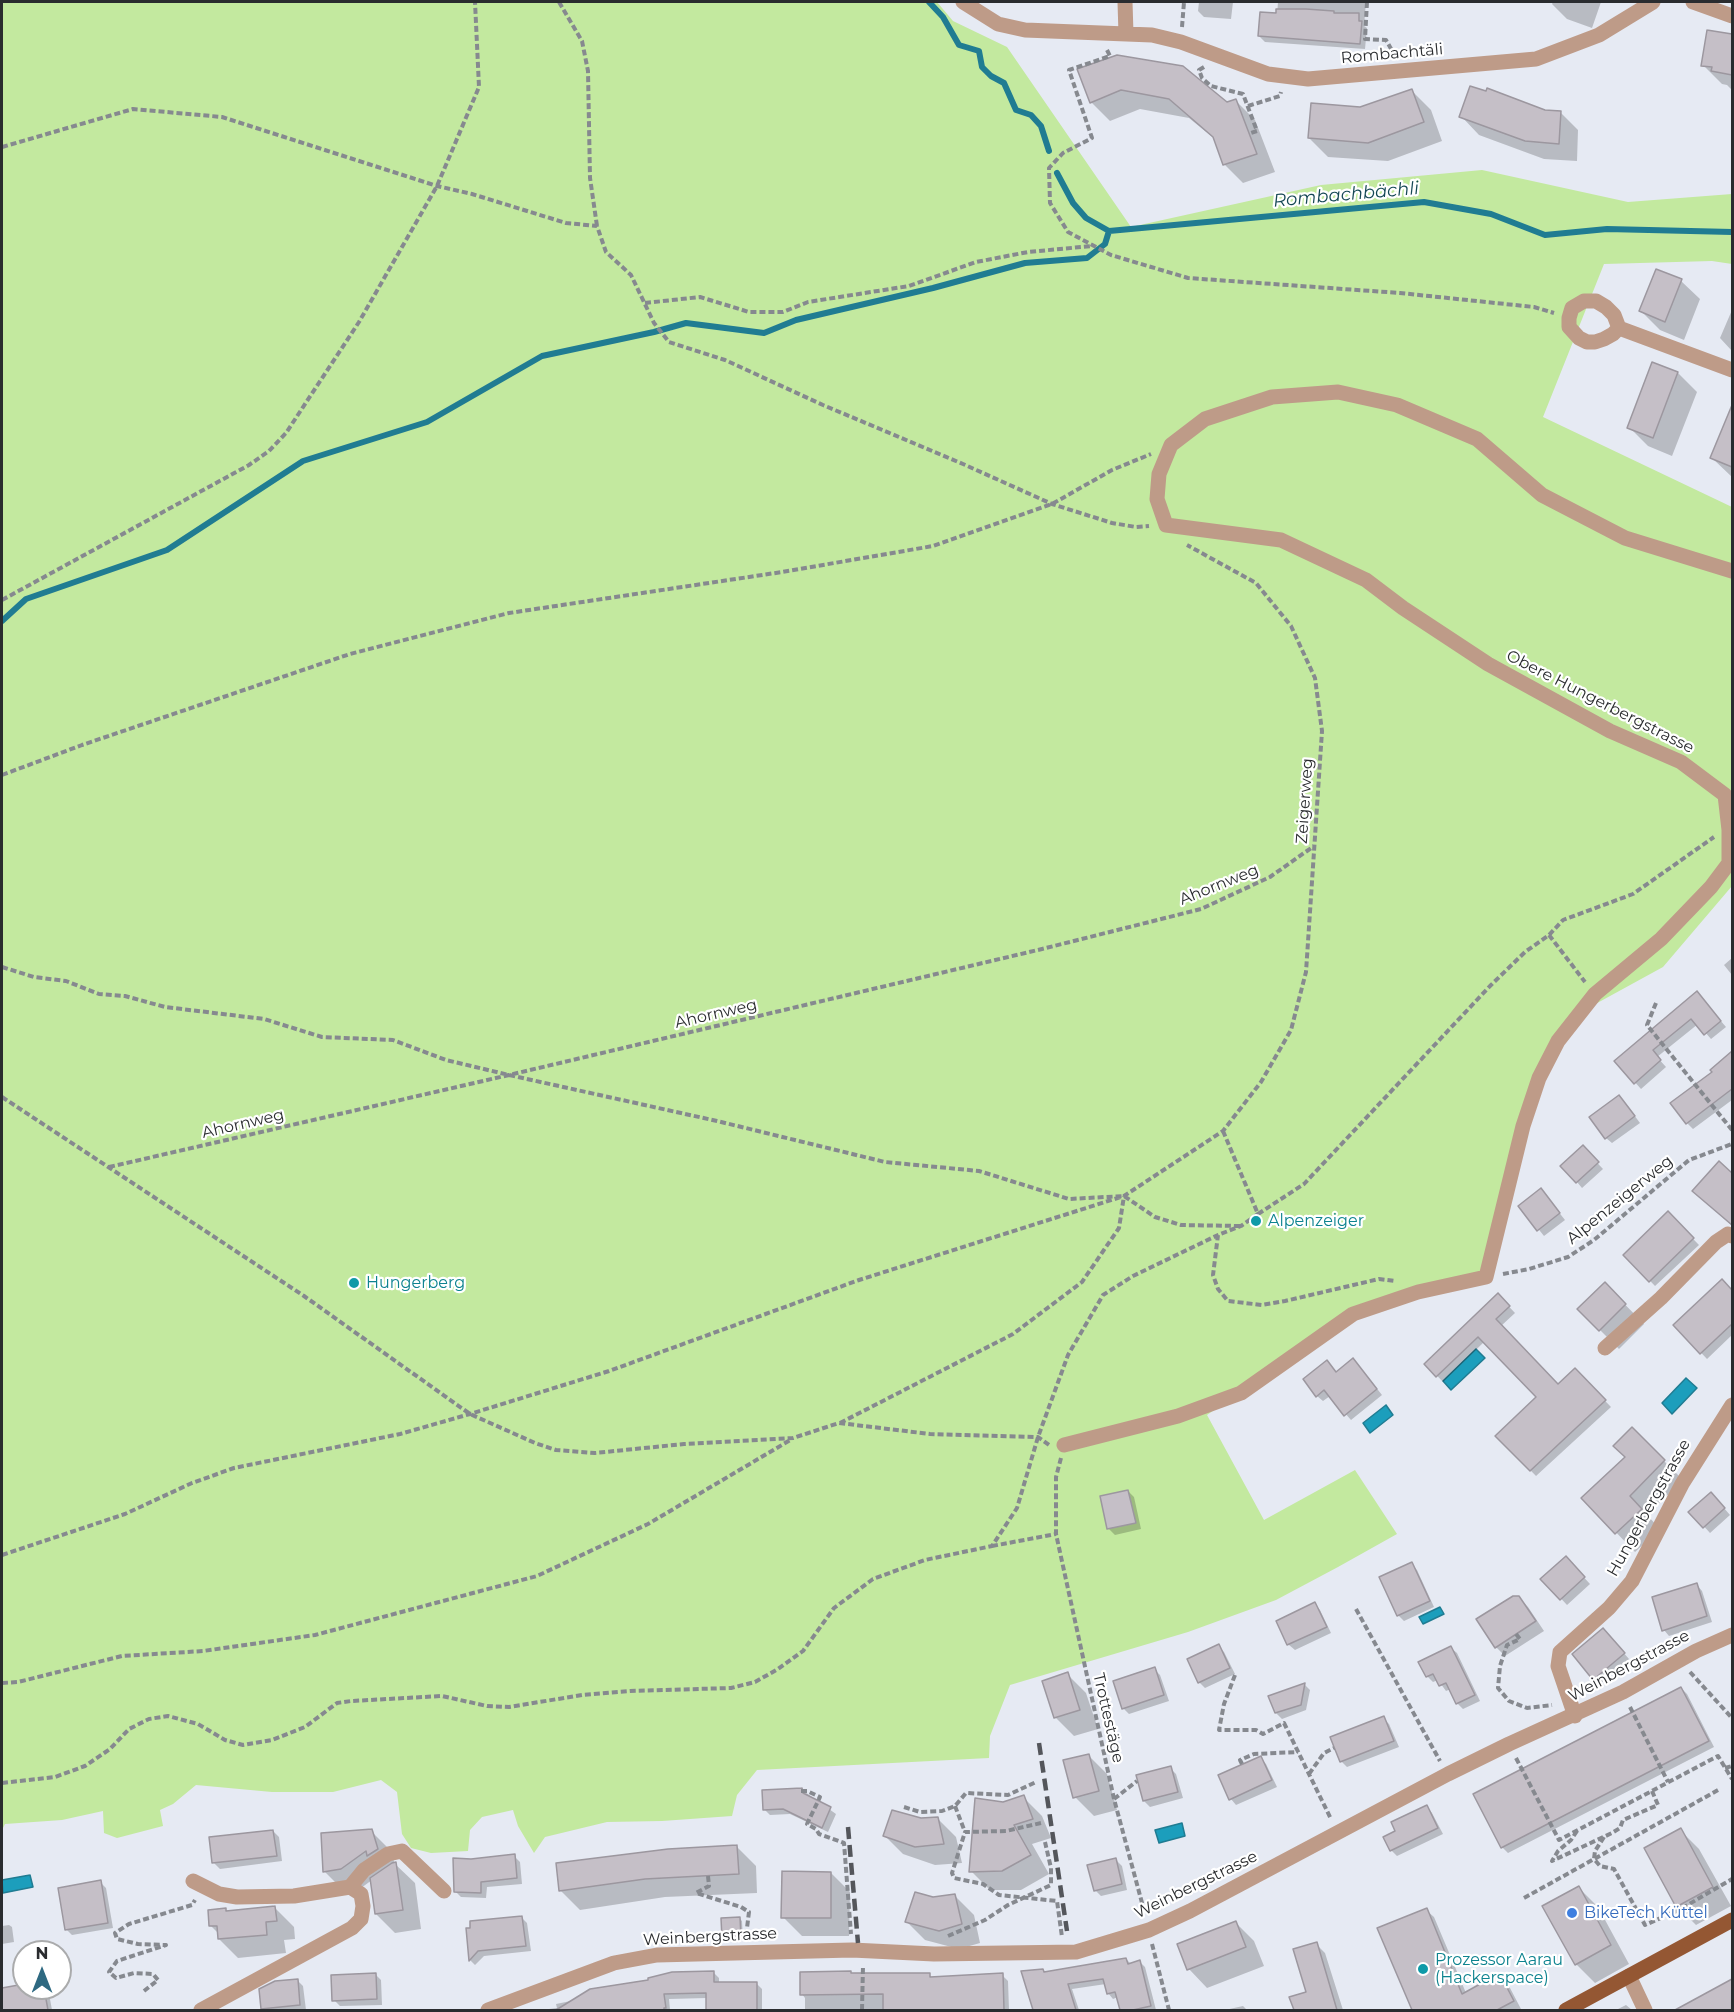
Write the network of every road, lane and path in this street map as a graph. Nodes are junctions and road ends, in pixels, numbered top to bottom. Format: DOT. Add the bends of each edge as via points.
graph roads {
  1 [pos="475,2"];
  2 [pos="560,2"];
  3 [pos="963,2"];
  4 [pos="1125,2"];
  5 [pos="1184,2"];
  6 [pos="1367,2"];
  7 [pos="1653,2"];
  8 [pos="1693,2"];
  9 [pos="1732,15"];
  10 [pos="1099,32"];
  11 [pos="1181,33"];
  12 [pos="1126,34"];
  13 [pos="1404,72"];
  14 [pos="1283,77"];
  15 [pos="1202,78"];
  16 [pos="1248,106"];
  17 [pos="1251,133"];
  18 [pos="2,147"];
  19 [pos="437,186"];
  20 [pos="597,226"];
  21 [pos="1093,247"];
  22 [pos="645,303"];
  23 [pos="1569,318"];
  24 [pos="1619,328"];
  25 [pos="1732,370"];
  26 [pos="1172,445"];
  27 [pos="1052,504"];
  28 [pos="1166,525"];
  29 [pos="1732,570"];
  30 [pos="2,600"];
  31 [pos="2,774"];
  32 [pos="1729,830"];
  33 [pos="1314,846"];
  34 [pos="1549,935"];
  35 [pos="2,967"];
  36 [pos="1595,994"];
  37 [pos="1656,1003"];
  38 [pos="509,1076"];
  39 [pos="2,1096"];
  40 [pos="1732,1130"];
  41 [pos="1223,1131"];
  42 [pos="1732,1144"];
  43 [pos="108,1167"];
  44 [pos="1124,1196"];
  45 [pos="1258,1214"];
  46 [pos="1241,1226"];
  47 [pos="1218,1235"];
  48 [pos="1732,1236"];
  49 [pos="1486,1277"];
  50 [pos="1418,1292"];
  51 [pos="1605,1348"];
  52 [pos="1732,1405"];
  53 [pos="470,1414"];
  54 [pos="839,1423"];
  55 [pos="1038,1437"];
  56 [pos="793,1438"];
  57 [pos="1064,1445"];
  58 [pos="1056,1534"];
  59 [pos="992,1546"];
  60 [pos="2,1555"];
  61 [pos="1356,1609"];
  62 [pos="1516,1634"];
  63 [pos="1732,1635"];
  64 [pos="1680,1660"];
  65 [pos="1235,1675"];
  66 [pos="2,1683"];
  67 [pos="1623,1692"];
  68 [pos="1573,1709"];
  69 [pos="1732,1718"];
  70 [pos="1509,1744"];
  71 [pos="1334,1748"];
  72 [pos="1298,1752"];
  73 [pos="1242,1764"];
  74 [pos="1732,1766"];
  75 [pos="1725,1768"];
  76 [pos="1448,1774"];
  77 [pos="1309,1775"];
  78 [pos="1732,1779"];
  79 [pos="1137,1781"];
  80 [pos="1036,1782"];
  81 [pos="1668,1782"];
  82 [pos="2,1783"];
  83 [pos="1720,1789"];
  84 [pos="801,1791"];
  85 [pos="1652,1791"];
  86 [pos="1114,1798"];
  87 [pos="955,1806"];
  88 [pos="904,1807"];
  89 [pos="1041,1823"];
  90 [pos="1577,1830"];
  91 [pos="965,1832"];
  92 [pos="1337,1833"];
  93 [pos="1604,1837"];
  94 [pos="1045,1842"];
  95 [pos="1594,1859"];
  96 [pos="708,1876"];
  97 [pos="1732,1879"];
  98 [pos="199,1884"];
  99 [pos="350,1887"];
  100 [pos="444,1891"];
  101 [pos="1025,1898"];
  102 [pos="1524,1898"];
  103 [pos="1143,1906"];
  104 [pos="1732,1920"];
  105 [pos="1149,1930"];
  106 [pos="857,1950"];
  107 [pos="747,1952"];
  108 [pos="1064,1952"];
  109 [pos="927,1954"];
  110 [pos="1629,1976"];
  111 [pos="144,1991"];
  112 [pos="201,2010"];
  113 [pos="488,2010"];
  114 [pos="862,2010"];
  115 [pos="1168,2010"];
  116 [pos="1566,2010"];
  117 [pos="1645,2010"];
  1 -- 19 [label="path" via="479,87"];
  2 -- 20 [label="path" via="582,41 588,71 590,178"];
  3 -- 10 [label="street, Rombachtäli" via="998,24 1026,30"];
  4 -- 12 [label="street"];
  5 -- 11 [label="path"];
  6 -- 13 [label="path" via="1365,39 1386,40"];
  7 -- 13 [label="street, Rombachtäli" via="1599,35 1536,59"];
  8 -- 9 [label="street"];
  10 -- 12 [label="street, Rombachtäli"];
  10 -- 21 [label="path" via="1110,56 1069,70 1092,138 1063,153 1049,168 1050,203 1068,232"];
  12 -- 14 [label="street, Rombachtäli" via="1181,42"];
  13 -- 14 [label="street, Rombachtäli" via="1308,79"];
  14 -- 16 [label="path" via="1280,96"];
  15 -- 16 [label="path" via="1211,86 1244,94"];
  16 -- 17 [label="path" via="1257,131"];
  18 -- 19 [label="path" via="133,109 189,114 222,117"];
  19 -- 20 [label="path" via="566,224"];
  19 -- 30 [label="path" via="359,322 286,433 269,451"];
  20 -- 22 [label="path" via="606,252 631,275"];
  21 -- 22 [label="path" via="1028,252 976,262 909,286 808,302 783,312 749,312 700,297"];
  21 -- 23 [label="path" via="1188,278 1534,307"];
  22 -- 27 [label="path" via="669,342 724,360"];
  23 -- 24 [label="street" via="1569,327 1587,342 1604,339"];
  23 -- 24 [label="street" via="1572,308 1584,301 1596,301 1614,315"];
  24 -- 25 [label="street"];
  26 -- 27 [label="path" via="1112,470"];
  26 -- 28 [label="street" via="1159,474 1157,499"];
  26 -- 29 [label="street" via="1205,418 1272,397 1348,394 1397,405 1477,440 1542,495 1625,538"];
  27 -- 28 [label="path" via="1112,523 1136,527"];
  27 -- 31 [label="path" via="933,546 509,613 351,654"];
  28 -- 32 [label="street, Obere Hungerbergstrasse" via="1281,540 1366,580 1488,664 1610,731 1681,762 1725,795"];
  28 -- 33 [label="path, Zeigerweg" via="1179,540 1256,583 1291,626 1315,678 1322,731"];
  32 -- 34 [label="path" via="1714,836 1633,894 1563,920"];
  32 -- 36 [label="street, Obere Hungerbergstrasse" via="1729,863 1711,886 1661,939"];
  33 -- 38 [label="path, Ahornweg" via="1270,877 1201,909"];
  33 -- 41 [label="path, Zeigerweg" via="1306,972 1291,1030 1262,1082"];
  34 -- 36 [label="path"];
  34 -- 45 [label="path" via="1490,986 1304,1184"];
  35 -- 38 [label="path" via="66,981 99,994 264,1019 322,1037 393,1040 446,1060"];
  36 -- 49 [label="street, Obere Hungerbergstrasse" via="1558,1041 1539,1078 1522,1126"];
  37 -- 40 [label="path" via="1647,1024"];
  38 -- 43 [label="path, Ahornweg"];
  38 -- 44 [label="path" via="885,1162 979,1171 1069,1199"];
  39 -- 43 [label="path"];
  41 -- 44 [label="path, Zeigerweg"];
  41 -- 45 [label="path"];
  42 -- 49 [label="path, Alpenzeigerweg" via="1689,1160 1602,1234 1568,1257"];
  43 -- 53 [label="path" via="304,1296"];
  44 -- 46 [label="path" via="1155,1217 1181,1225"];
  44 -- 53 [label="path" via="859,1280 609,1371"];
  44 -- 54 [label="path" via="1119,1228 1082,1282 1013,1334"];
  45 -- 46 [label="path"];
  46 -- 47 [label="path"];
  47 -- 50 [label="path" via="1213,1275 1228,1301 1262,1305 1379,1279 1409,1282"];
  47 -- 55 [label="path" via="1103,1295 1068,1355"];
  48 -- 51 [label="street" via="1728,1234 1716,1242"];
  49 -- 50 [label="street"];
  50 -- 57 [label="street" via="1353,1314 1241,1393 1178,1416"];
  52 -- 68 [label="street, Hungerbergstrasse" via="1682,1484 1632,1581 1560,1653 1558,1666"];
  53 -- 56 [label="path" via="535,1443 575,1453"];
  53 -- 60 [label="path" via="400,1434 234,1468 125,1514"];
  54 -- 55 [label="path" via="930,1434"];
  54 -- 56 [label="path"];
  55 -- 59 [label="path" via="1017,1508"];
  56 -- 66 [label="path" via="648,1524 537,1576 315,1635 203,1651 122,1656"];
  57 -- 58 [label="path, Trottestäge" via="1056,1477"];
  58 -- 59 [label="path"];
  58 -- 86 [label="path, Trottestäge"];
  59 -- 82 [label="path" via="925,1560 873,1579 834,1608 803,1651 755,1682 731,1688 630,1690 509,1707 442,1696 351,1701 337,1703 305,1727 272,1740 243,1745 225,1740 198,1724 168,1716 149,1719 129,1729 110,1749 85,1766 55,1777"];
  61 -- 76 [label="path"];
  62 -- 68 [label="path" via="1520,1639 1507,1645 1498,1688 1509,1701 1527,1708"];
  63 -- 64 [label="street, Weinbergstrasse"];
  64 -- 67 [label="street, Weinbergstrasse"];
  64 -- 69 [label="path"];
  65 -- 72 [label="path" via="1219,1730 1256,1730 1263,1734 1284,1723"];
  67 -- 68 [label="street, Weinbergstrasse"];
  67 -- 81 [label="path"];
  68 -- 70 [label="street, Weinbergstrasse"];
  70 -- 76 [label="street, Weinbergstrasse"];
  70 -- 90 [label="path" via="1559,1840"];
  71 -- 77 [label="path" via="1324,1753"];
  72 -- 73 [label="path" via="1254,1754 1240,1760"];
  72 -- 77 [label="path"];
  74 -- 75 [label="path"];
  75 -- 78 [label="path"];
  75 -- 81 [label="path" via="1718,1756"];
  76 -- 92 [label="street, Weinbergstrasse"];
  77 -- 92 [label="path"];
  79 -- 86 [label="path"];
  80 -- 87 [label="path" via="1008,1795 966,1793"];
  81 -- 85 [label="path"];
  83 -- 95 [label="path"];
  84 -- 106 [label="path" via="820,1797 807,1824 819,1834 844,1843"];
  85 -- 90 [label="path"];
  85 -- 93 [label="path" via="1658,1805 1623,1820 1620,1828"];
  86 -- 103 [label="path, Trottestäge"];
  87 -- 88 [label="path" via="920,1812"];
  87 -- 91 [label="path"];
  89 -- 91 [label="path" via="1006,1831"];
  90 -- 93 [label="path" via="1552,1861"];
  91 -- 101 [label="path" via="952,1873 954,1878 983,1884 999,1895"];
  92 -- 105 [label="street, Weinbergstrasse"];
  93 -- 95 [label="path"];
  94 -- 101 [label="path" via="1052,1882"];
  95 -- 97 [label="path" via="1600,1866 1614,1869 1645,1925"];
  95 -- 102 [label="path"];
  96 -- 107 [label="path" via="709,1886 696,1893 750,1912"];
  98 -- 99 [label="street" via="237,1898 294,1896"];
  98 -- 111 [label="path" via="192,1905 129,1924 115,1933 117,1939 138,1944 166,1945 117,1961 109,1972 116,1978 134,1973 153,1974 158,1980"];
  99 -- 100 [label="street" via="364,1870 388,1854 402,1851"];
  99 -- 112 [label="street" via="361,1894 363,1906 361,1919 352,1928"];
  101 -- 108 [label="path" via="1057,1901"];
  101 -- 109 [label="path" via="950,1935"];
  104 -- 110 [label="main road"];
  105 -- 108 [label="street, Weinbergstrasse" via="1076,1952"];
  105 -- 115 [label="path"];
  106 -- 107 [label="street, Weinbergstrasse"];
  106 -- 109 [label="street, Weinbergstrasse"];
  106 -- 114 [label="path"];
  107 -- 113 [label="street, Weinbergstrasse" via="657,1955 614,1963"];
  108 -- 109 [label="street, Weinbergstrasse"];
  110 -- 116 [label="main road"];
  110 -- 117 [label="street"];
}
